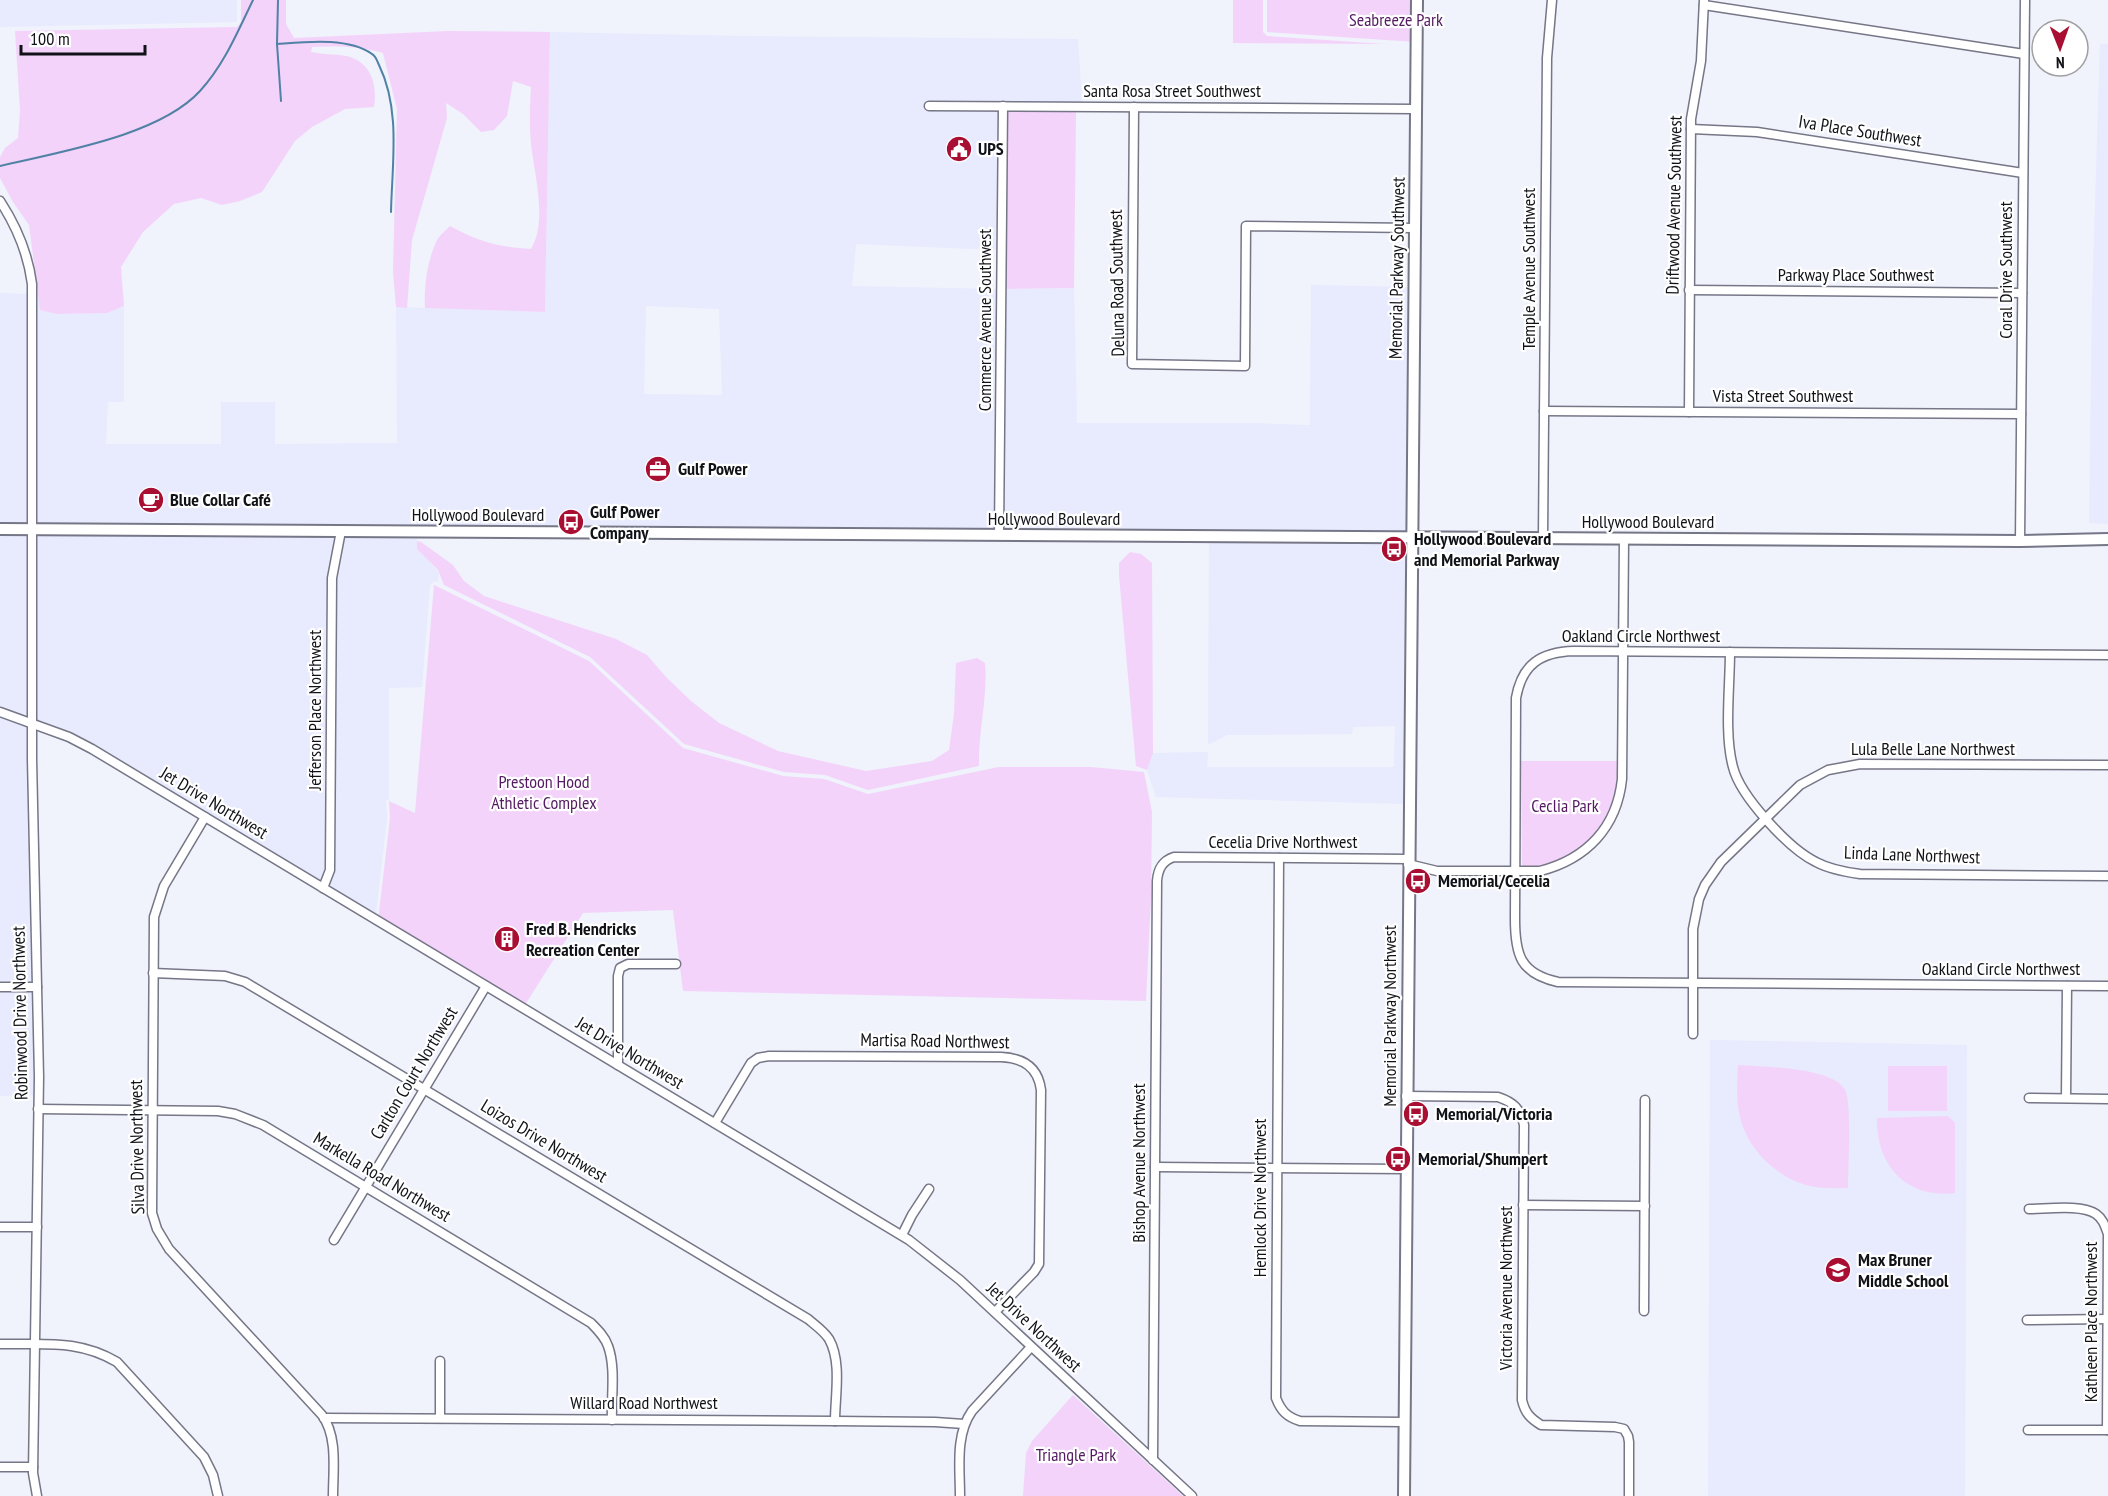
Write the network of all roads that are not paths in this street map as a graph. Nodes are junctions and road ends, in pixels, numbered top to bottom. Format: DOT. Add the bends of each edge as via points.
graph roads {
  1 [pos="1417,0"];
  2 [pos="1552,0"];
  3 [pos="2025,0"];
  4 [pos="1704,2"];
  5 [pos="2024,54"];
  6 [pos="929,106"];
  7 [pos="1003,106"];
  8 [pos="1134,107"];
  9 [pos="1415,110"];
  10 [pos="1691,129"];
  11 [pos="2023,173"];
  12 [pos="0,201"];
  13 [pos="1414,228"];
  14 [pos="1689,290"];
  15 [pos="2022,293"];
  16 [pos="1544,411"];
  17 [pos="1689,412"];
  18 [pos="2021,414"];
  19 [pos="0,529"];
  20 [pos="32,529"];
  21 [pos="341,531"];
  22 [pos="999,535"];
  23 [pos="1411,537"];
  24 [pos="1543,538"];
  25 [pos="1624,538"];
  26 [pos="2108,539"];
  27 [pos="2020,541"];
  28 [pos="1623,651"];
  29 [pos="1730,652"];
  30 [pos="2108,655"];
  31 [pos="0,712"];
  32 [pos="32,723"];
  33 [pos="2108,765"];
  34 [pos="205,817"];
  35 [pos="1766,818"];
  36 [pos="1279,858"];
  37 [pos="1408,861"];
  38 [pos="1160,866"];
  39 [pos="1515,871"];
  40 [pos="2108,876"];
  41 [pos="323,888"];
  42 [pos="676,964"];
  43 [pos="153,974"];
  44 [pos="1693,983"];
  45 [pos="486,986"];
  46 [pos="2067,986"];
  47 [pos="2108,986"];
  48 [pos="0,987"];
  49 [pos="37,987"];
  50 [pos="1693,1034"];
  51 [pos="618,1065"];
  52 [pos="425,1089"];
  53 [pos="1406,1096"];
  54 [pos="2029,1098"];
  55 [pos="2066,1098"];
  56 [pos="2108,1099"];
  57 [pos="1645,1100"];
  58 [pos="38,1109"];
  59 [pos="152,1110"];
  60 [pos="715,1123"];
  61 [pos="1155,1167"];
  62 [pos="1277,1168"];
  63 [pos="1406,1169"];
  64 [pos="366,1187"];
  65 [pos="928,1189"];
  66 [pos="1523,1205"];
  67 [pos="1645,1206"];
  68 [pos="2029,1209"];
  69 [pos="0,1227"];
  70 [pos="37,1227"];
  71 [pos="902,1235"];
  72 [pos="334,1240"];
  73 [pos="1644,1311"];
  74 [pos="995,1312"];
  75 [pos="2108,1319"];
  76 [pos="2027,1320"];
  77 [pos="0,1344"];
  78 [pos="36,1345"];
  79 [pos="1031,1347"];
  80 [pos="440,1360"];
  81 [pos="324,1418"];
  82 [pos="440,1418"];
  83 [pos="612,1419"];
  84 [pos="835,1421"];
  85 [pos="1404,1422"];
  86 [pos="964,1424"];
  87 [pos="2028,1430"];
  88 [pos="2107,1430"];
  89 [pos="1153,1460"];
  90 [pos="0,1467"];
  91 [pos="33,1467"];
  92 [pos="37,1496"];
  93 [pos="218,1496"];
  94 [pos="333,1496"];
  95 [pos="960,1496"];
  96 [pos="1192,1496"];
  97 [pos="1404,1496"];
  98 [pos="1629,1496"];
  1 -- 9 [label="street, Memorial Parkway Southwest"];
  2 -- 16 [label="street, Temple Avenue Southwest" via="1547,58"];
  3 -- 5 [label="street, Coral Drive Southwest"];
  4 -- 5 [label="street"];
  4 -- 10 [label="street, Driftwood Avenue Southwest" via="1701,62"];
  5 -- 11 [label="street, Coral Drive Southwest"];
  6 -- 7 [label="street, Santa Rosa Street Southwest"];
  7 -- 8 [label="street, Santa Rosa Street Southwest"];
  7 -- 22 [label="street, Commerce Avenue Southwest"];
  8 -- 9 [label="street, Santa Rosa Street Southwest"];
  8 -- 13 [label="street, Deluna Road Southwest" via="1132,364 1245,366 1246,226"];
  9 -- 13 [label="street, Memorial Parkway Southwest"];
  10 -- 11 [label="street, Iva Place Southwest" via="1757,132"];
  10 -- 14 [label="street, Driftwood Avenue Southwest"];
  11 -- 15 [label="street, Coral Drive Southwest"];
  12 -- 20 [label="street, Robinwood Drive Northwest" via="15,224 32,284"];
  13 -- 23 [label="street, Memorial Parkway Southwest"];
  14 -- 15 [label="street, Parkway Place Southwest"];
  14 -- 17 [label="street, Driftwood Avenue Southwest"];
  15 -- 18 [label="street, Coral Drive Southwest"];
  16 -- 17 [label="street, Vista Street Southwest"];
  16 -- 24 [label="street, Temple Avenue Southwest"];
  17 -- 18 [label="street, Vista Street Southwest"];
  18 -- 27 [label="street, Coral Drive Southwest"];
  19 -- 20 [label="street, Hollywood Boulevard"];
  20 -- 21 [label="street, Hollywood Boulevard"];
  20 -- 32 [label="street, Robinwood Drive Northwest"];
  21 -- 22 [label="street, Hollywood Boulevard"];
  21 -- 41 [label="street, Jefferson Place Northwest" via="332,578 330,870"];
  22 -- 23 [label="street, Hollywood Boulevard"];
  23 -- 24 [label="street, Hollywood Boulevard"];
  23 -- 37 [label="street, Memorial Parkway Northwest"];
  24 -- 25 [label="street, Hollywood Boulevard"];
  25 -- 27 [label="street, Hollywood Boulevard"];
  25 -- 28 [label="street, Cecelia Drive Northwest"];
  26 -- 27 [label="street, Hollywood Boulevard"];
  28 -- 29 [label="street, Oakland Circle Northwest"];
  28 -- 39 [label="street, Cecelia Drive Northwest" via="1622,779 1614,814 1599,838 1572,859 1540,871"];
  28 -- 39 [label="street, Oakland Circle Northwest" via="1559,651 1535,662 1521,680 1516,698"];
  29 -- 30 [label="street, Oakland Circle Northwest"];
  29 -- 35 [label="street, Linda Lane Northwest" via="1731,760 1739,784"];
  31 -- 32 [label="street, Jet Drive Northwest"];
  32 -- 34 [label="street, Jet Drive Northwest" via="92,749"];
  32 -- 49 [label="street, Robinwood Drive Northwest"];
  33 -- 35 [label="street, Lula Belle Lane Northwest" via="1843,765 1808,780"];
  34 -- 41 [label="street, Jet Drive Northwest"];
  34 -- 43 [label="street, Silva Drive Northwest" via="159,899 154,916"];
  35 -- 40 [label="street, Linda Lane Northwest" via="1813,861 1848,872"];
  35 -- 44 [label="street, Lula Belle Lane Northwest" via="1721,862 1705,885 1694,923"];
  36 -- 37 [label="street, Cecelia Drive Northwest"];
  36 -- 38 [label="street, Cecelia Drive Northwest" via="1174,858"];
  36 -- 62 [label="street, Hemlock Drive Northwest"];
  37 -- 39 [label="street, Cecelia Drive Northwest" via="1437,871"];
  37 -- 53 [label="street, Memorial Parkway Northwest"];
  38 -- 61 [label="street, Bishop Avenue Northwest"];
  39 -- 44 [label="street, Oakland Circle Northwest" via="1516,946 1522,960 1536,975 1558,982"];
  41 -- 45 [label="street, Jet Drive Northwest"];
  42 -- 51 [label="street" via="628,964 620,968"];
  43 -- 52 [label="street, Loizos Drive Northwest" via="215,975 245,982"];
  43 -- 59 [label="street, Silva Drive Northwest"];
  44 -- 46 [label="street, Oakland Circle Northwest"];
  44 -- 50 [label="street, Lula Belle Lane Northwest"];
  45 -- 51 [label="street, Jet Drive Northwest"];
  45 -- 52 [label="street, Carlton Court Northwest"];
  46 -- 47 [label="street, Oakland Circle Northwest"];
  46 -- 55 [label="street"];
  48 -- 49 [label="street"];
  49 -- 58 [label="street, Robinwood Drive Northwest"];
  51 -- 60 [label="street, Jet Drive Northwest"];
  52 -- 64 [label="street, Carlton Court Northwest"];
  52 -- 84 [label="street, Loizos Drive Northwest" via="808,1318 831,1345 836,1362"];
  53 -- 63 [label="street, Memorial Parkway Northwest"];
  53 -- 66 [label="street, Victoria Avenue Northwest" via="1498,1097 1512,1103 1524,1125"];
  54 -- 55 [label="street"];
  55 -- 56 [label="street"];
  57 -- 67 [label="street"];
  58 -- 59 [label="street, Markella Road Northwest"];
  58 -- 70 [label="street, Robinwood Drive Northwest"];
  59 -- 64 [label="street, Markella Road Northwest" via="218,1111 253,1120"];
  59 -- 81 [label="street, Silva Drive Northwest" via="152,1213 163,1241"];
  60 -- 71 [label="street, Jet Drive Northwest"];
  60 -- 74 [label="street, Martisa Road Northwest" via="751,1063 758,1058 1023,1060 1037,1074 1041,1090 1039,1264"];
  61 -- 62 [label="street"];
  61 -- 89 [label="street, Bishop Avenue Northwest"];
  62 -- 63 [label="street"];
  62 -- 85 [label="street, Hemlock Drive Northwest" via="1275,1352 1276,1398 1280,1408 1300,1421"];
  63 -- 85 [label="street, Memorial Parkway Northwest"];
  64 -- 72 [label="street, Carlton Court Northwest"];
  64 -- 83 [label="street, Markella Road Northwest" via="591,1323 608,1347"];
  65 -- 71 [label="street"];
  66 -- 67 [label="street"];
  66 -- 98 [label="street, Victoria Avenue Northwest" via="1524,1407 1541,1425 1624,1429 1629,1442"];
  67 -- 73 [label="street"];
  68 -- 75 [label="street, Kathleen Place Northwest" via="2080,1209 2102,1220 2108,1234"];
  69 -- 70 [label="street"];
  70 -- 78 [label="street, Robinwood Drive Northwest"];
  71 -- 74 [label="street, Jet Drive Northwest" via="931,1255"];
  74 -- 79 [label="street, Jet Drive Northwest"];
  75 -- 76 [label="street"];
  75 -- 88 [label="street, Kathleen Place Northwest"];
  77 -- 78 [label="street"];
  78 -- 91 [label="street, Robinwood Drive Northwest"];
  78 -- 93 [label="street" via="79,1346 117,1362 204,1457"];
  79 -- 86 [label="street"];
  79 -- 89 [label="street, Jet Drive Northwest"];
  80 -- 82 [label="street"];
  81 -- 82 [label="street, Willard Road Northwest"];
  81 -- 94 [label="street, Silva Drive Northwest" via="329,1425 333,1452"];
  82 -- 83 [label="street, Willard Road Northwest"];
  83 -- 84 [label="street, Willard Road Northwest"];
  84 -- 86 [label="street, Willard Road Northwest"];
  85 -- 97 [label="street, Memorial Parkway Northwest"];
  86 -- 95 [label="street"];
  87 -- 88 [label="street"];
  89 -- 96 [label="street, Jet Drive Northwest"];
  90 -- 91 [label="street"];
  91 -- 92 [label="street, Robinwood Drive Northwest"];
}
